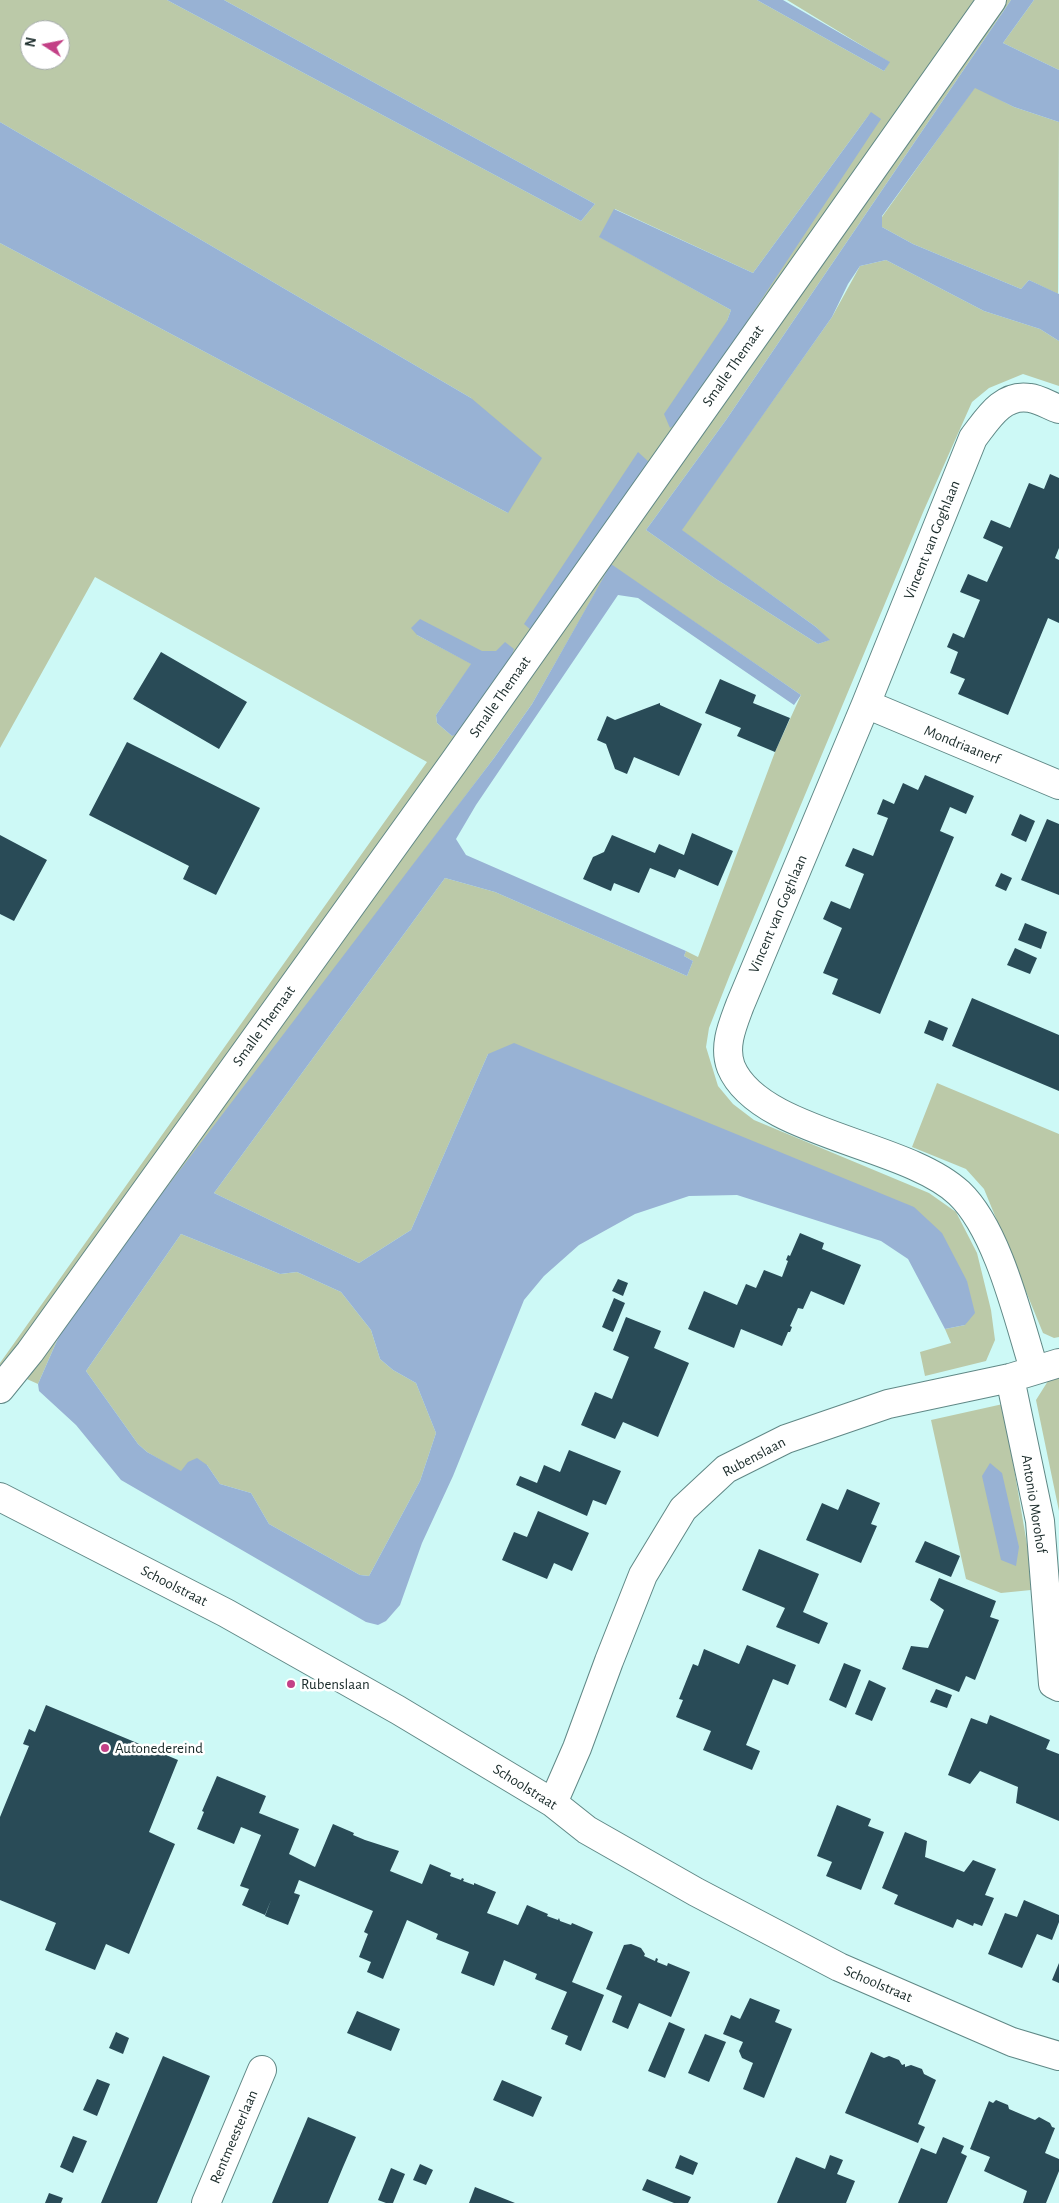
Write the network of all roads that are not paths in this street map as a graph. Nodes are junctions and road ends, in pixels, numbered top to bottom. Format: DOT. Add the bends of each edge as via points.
graph roads {
  1 [pos="992,0"];
  2 [pos="1059,409"];
  3 [pos="866,704"];
  4 [pos="1059,784"];
  5 [pos="1034,1370"];
  6 [pos="0,1389"];
  7 [pos="0,1497"];
  8 [pos="1059,1687"];
  9 [pos="553,1803"];
  10 [pos="1059,2056"];
  11 [pos="262,2070"];
  12 [pos="206,2203"];
  1 -- 6 [label="street, Smalle Themaat" via="454,762 30,1352"];
  2 -- 3 [label="street, Vincent van Goghlaan" via="1030,398 1013,399 994,410 973,438"];
  3 -- 4 [label="street, Mondriaanerf"];
  3 -- 5 [label="street, Vincent van Goghlaan" via="730,1032 731,1066 752,1094 780,1114 918,1168 946,1182 960,1194 977,1216 998,1259"];
  5 -- 8 [label="street, Antonio Morohof" via="1040,1521 1053,1684"];
  5 -- 9 [label="street, Rubenslaan" via="888,1404 786,1439 726,1469 683,1508 643,1575"];
  7 -- 9 [label="street, Schoolstraat" via="226,1613 398,1710"];
  9 -- 10 [label="street, Schoolstraat" via="587,1830 839,1968 1012,2042"];
  11 -- 12 [label="street, Rentmeesterlaan"];
}
